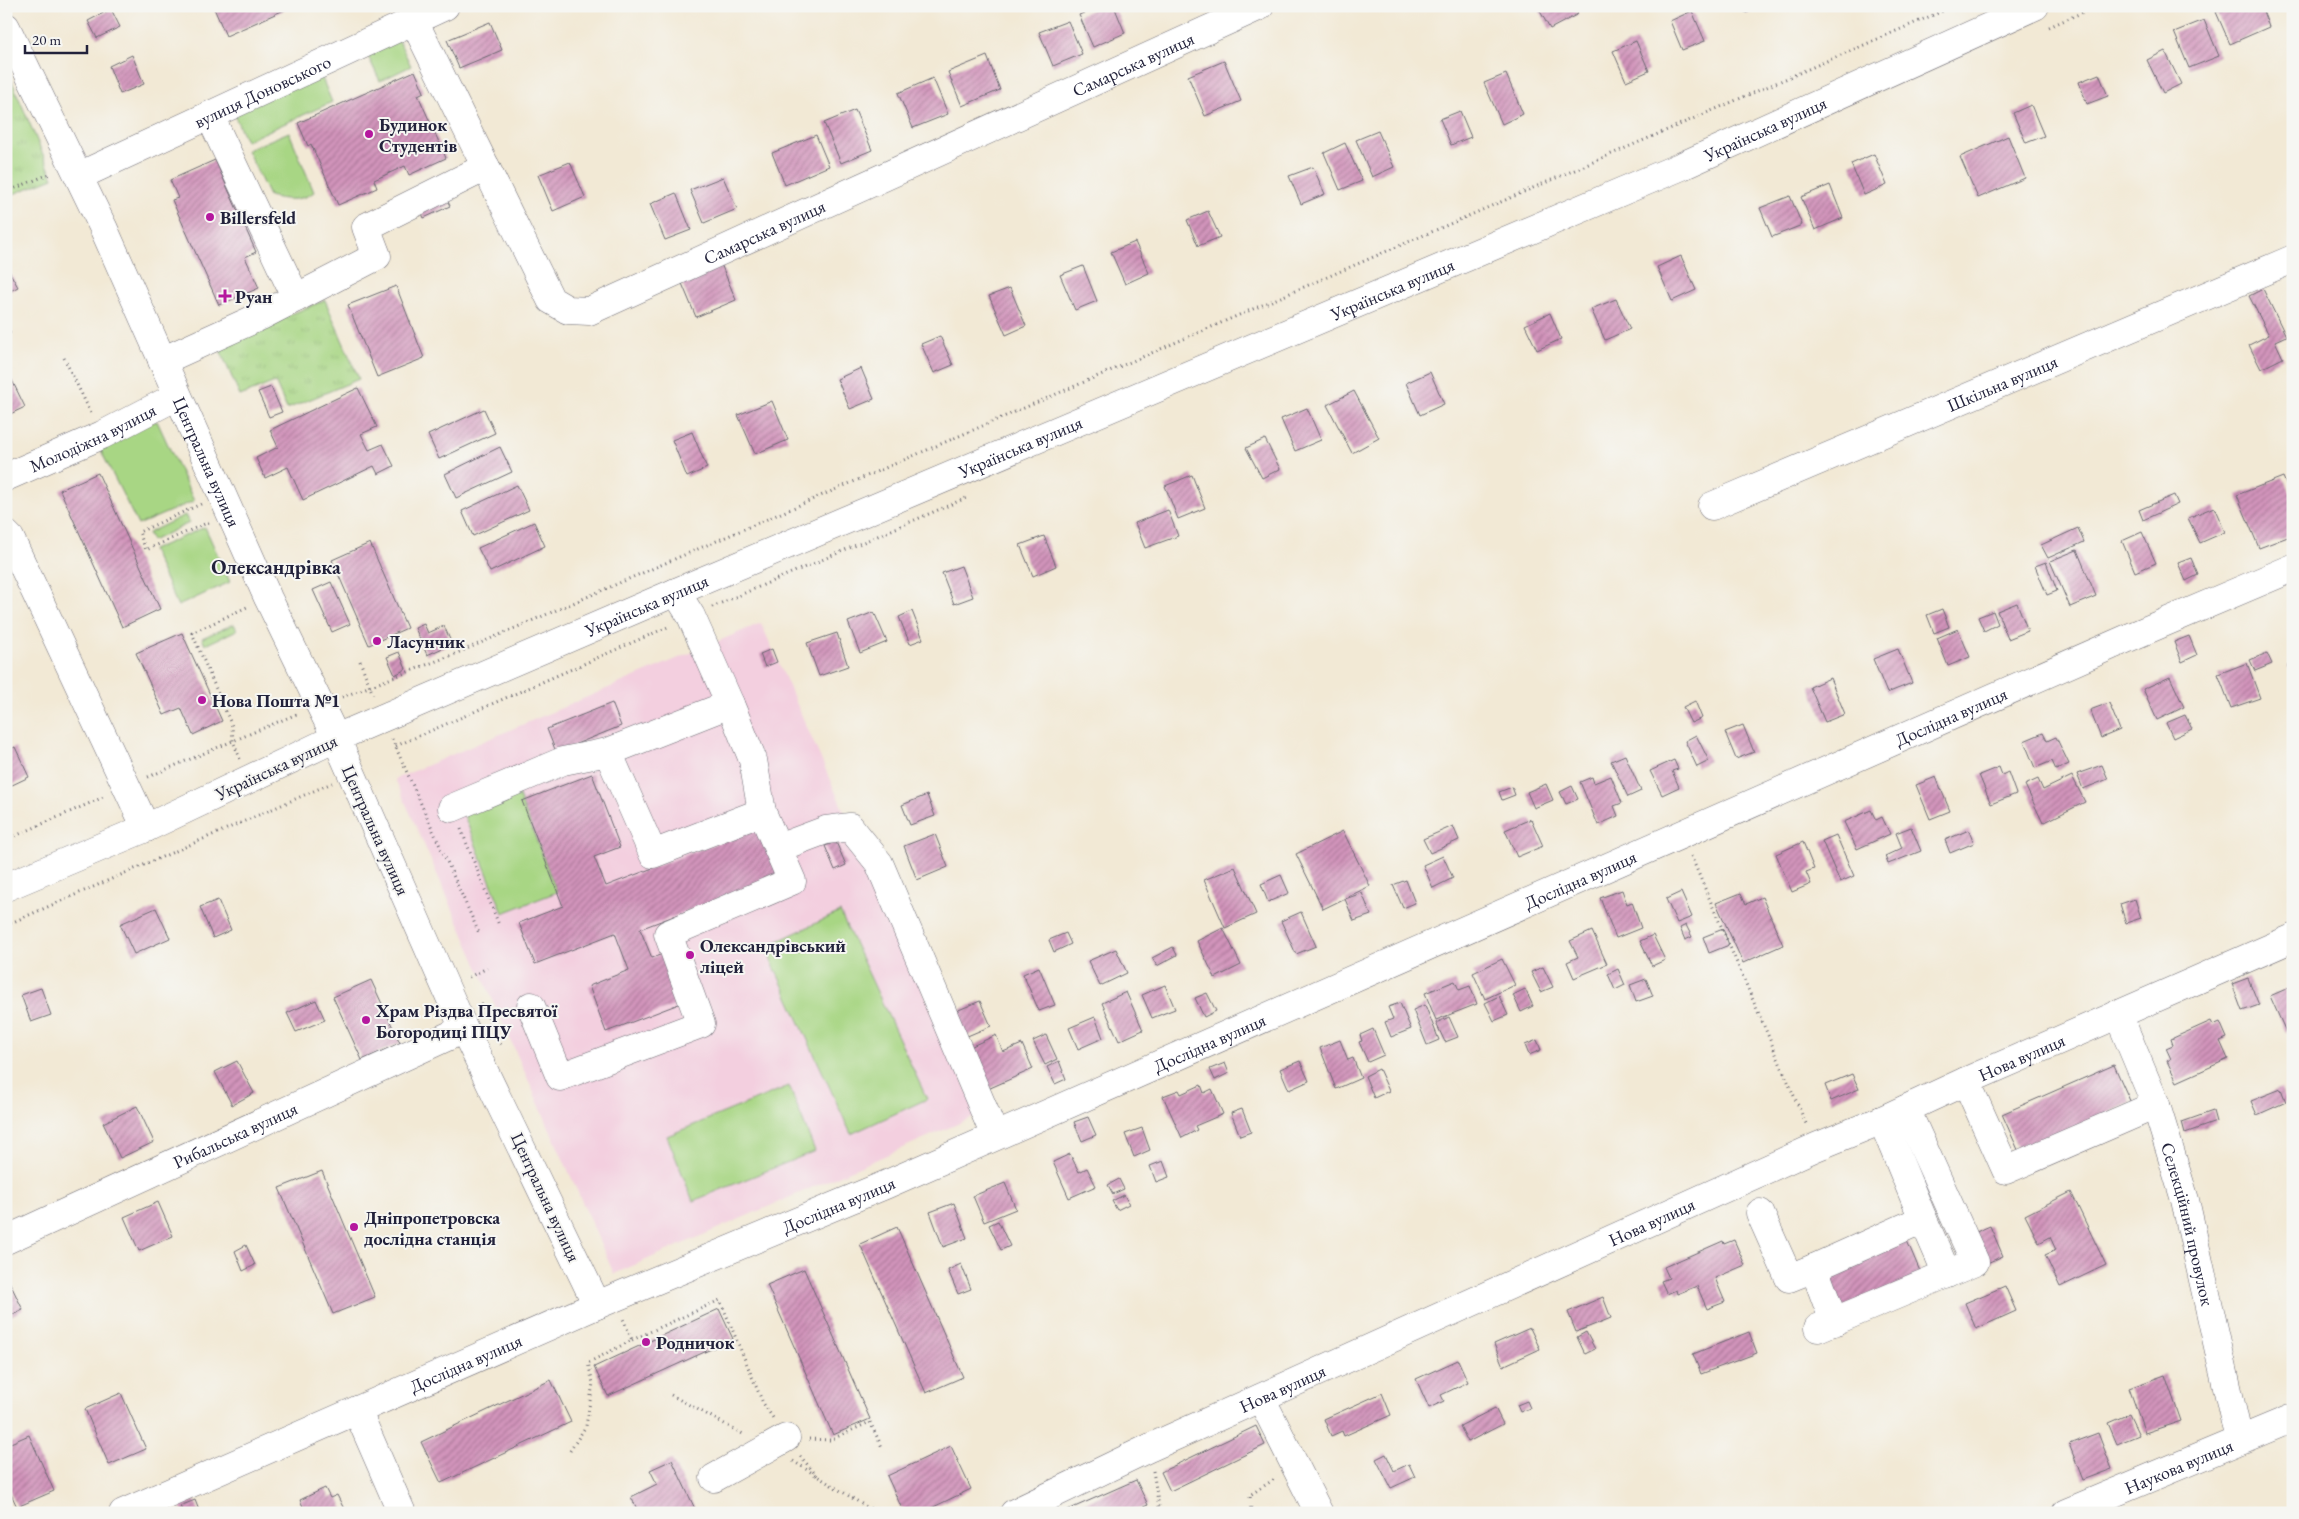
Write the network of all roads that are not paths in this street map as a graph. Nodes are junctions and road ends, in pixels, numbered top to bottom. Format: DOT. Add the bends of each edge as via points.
graph roads {
  1 [pos="445,6"];
  2 [pos="1260,6"];
  3 [pos="2034,6"];
  4 [pos="414,21"];
  5 [pos="6,27"];
  6 [pos="210,116"];
  7 [pos="486,167"];
  8 [pos="75,168"];
  9 [pos="2293,259"];
  10 [pos="296,298"];
  11 [pos="162,361"];
  12 [pos="177,396"];
  13 [pos="6,477"];
  14 [pos="1712,506"];
  15 [pos="6,534"];
  16 [pos="2293,568"];
  17 [pos="676,592"];
  18 [pos="730,704"];
  19 [pos="336,738"];
  20 [pos="608,752"];
  21 [pos="452,808"];
  22 [pos="762,812"];
  23 [pos="146,828"];
  24 [pos="778,848"];
  25 [pos="6,887"];
  26 [pos="2293,938"];
  27 [pos="530,1006"];
  28 [pos="2118,1014"];
  29 [pos="464,1029"];
  30 [pos="1966,1081"];
  31 [pos="2156,1105"];
  32 [pos="1894,1115"];
  33 [pos="995,1136"];
  34 [pos="1760,1213"];
  35 [pos="1924,1220"];
  36 [pos="6,1240"];
  37 [pos="1814,1268"];
  38 [pos="1947,1274"];
  39 [pos="605,1301"];
  40 [pos="1261,1398"];
  41 [pos="357,1410"];
  42 [pos="2293,1418"];
  43 [pos="786,1438"];
  44 [pos="2239,1440"];
  45 [pos="714,1478"];
  46 [pos="123,1513"];
  47 [pos="402,1513"];
  48 [pos="1014,1513"];
  49 [pos="1319,1513"];
  50 [pos="2066,1513"];
  1 -- 4 [label="street, вулиця Доновського"];
  2 -- 7 [label="street, Самарська вулиця" via="589,311 568,310 551,300"];
  3 -- 17 [label="street, Українська вулиця" via="1682,166"];
  4 -- 6 [label="street, вулиця Доновського"];
  4 -- 7 [label="street, Самарська вулиця"];
  5 -- 8 [label="street, Центральна вулиця"];
  6 -- 8 [label="street, вулиця Доновського"];
  6 -- 10 [label="street"];
  7 -- 10 [label="street" via="366,227 377,256"];
  8 -- 11 [label="street, Центральна вулиця"];
  9 -- 14 [label="street, Шкільна вулиця"];
  10 -- 11 [label="street"];
  11 -- 12 [label="street, Центральна вулиця"];
  12 -- 13 [label="street, Молодіжна вулиця" via="102,435"];
  12 -- 19 [label="street, Центральна вулиця" via="268,598"];
  15 -- 23 [label="street"];
  16 -- 33 [label="street, Дослідна вулиця"];
  17 -- 18 [label="street" via="691,616"];
  17 -- 19 [label="street, Українська вулиця"];
  18 -- 20 [label="street"];
  18 -- 22 [label="street" via="753,760"];
  19 -- 23 [label="street, Українська вулиця"];
  19 -- 29 [label="street, Центральна вулиця"];
  20 -- 21 [label="street" via="564,761"];
  20 -- 22 [label="street" via="653,854"];
  22 -- 24 [label="street"];
  23 -- 25 [label="street, Українська вулиця"];
  24 -- 27 [label="street" via="792,882 668,934 701,1024 560,1077"];
  24 -- 33 [label="street" via="826,830 850,827 879,863"];
  26 -- 28 [label="street, Нова вулиця"];
  28 -- 30 [label="street, Нова вулиця"];
  28 -- 31 [label="street, Селекційний провулок"];
  29 -- 36 [label="street, Рибальська вулиця"];
  29 -- 39 [label="street, Центральна вулиця"];
  30 -- 31 [label="street" via="2006,1170"];
  30 -- 32 [label="street, Нова вулиця"];
  31 -- 44 [label="street, Селекційний провулок" via="2185,1200"];
  32 -- 35 [label="street"];
  32 -- 38 [label="street" via="1975,1262"];
  32 -- 40 [label="street, Нова вулиця" via="1816,1147"];
  33 -- 39 [label="street, Дослідна вулиця"];
  34 -- 37 [label="street" via="1790,1278"];
  35 -- 37 [label="street"];
  35 -- 38 [label="street"];
  37 -- 38 [label="street" via="1826,1325"];
  39 -- 41 [label="street, Дослідна вулиця"];
  40 -- 48 [label="street, Нова вулиця"];
  40 -- 49 [label="street"];
  41 -- 46 [label="street, Дослідна вулиця"];
  41 -- 47 [label="street"];
  42 -- 44 [label="street, Наукова вулиця"];
  43 -- 45 [label="street"];
  44 -- 50 [label="street, Наукова вулиця"];
}
